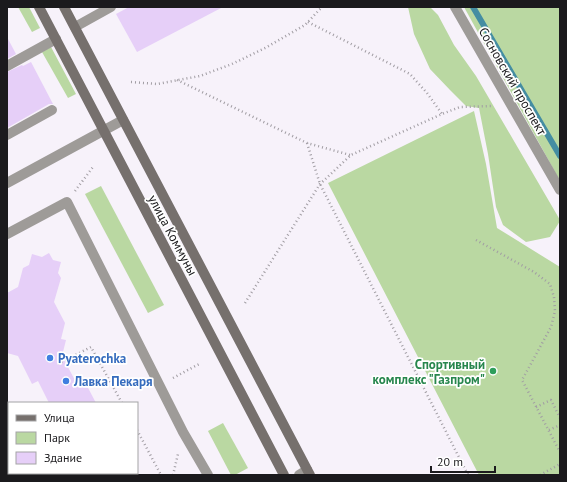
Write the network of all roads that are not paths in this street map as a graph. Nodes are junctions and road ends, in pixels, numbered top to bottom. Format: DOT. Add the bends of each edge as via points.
graph roads {
  1 [pos="39,7"];
  2 [pos="64,7"];
  3 [pos="111,7"];
  4 [pos="455,7"];
  5 [pos="75,27"];
  6 [pos="56,39"];
  7 [pos="7,66"];
  8 [pos="52,110"];
  9 [pos="123,120"];
  10 [pos="104,130"];
  11 [pos="7,135"];
  12 [pos="7,183"];
  13 [pos="560,190"];
  14 [pos="7,234"];
  15 [pos="305,473"];
  16 [pos="208,475"];
  17 [pos="284,475"];
  1 -- 6 [label="main road, улица Коммуны"];
  2 -- 5 [label="main road, улица Коммуны"];
  3 -- 5 [label="street"];
  4 -- 13 [label="street, Сосновский проспект"];
  5 -- 9 [label="main road, улица Коммуны"];
  6 -- 7 [label="street"];
  6 -- 10 [label="main road, улица Коммуны"];
  8 -- 11 [label="street"];
  9 -- 10 [label="street"];
  9 -- 15 [label="main road, улица Коммуны"];
  10 -- 12 [label="street"];
  10 -- 17 [label="main road, улица Коммуны"];
  14 -- 16 [label="street" via="67,202"];
}
